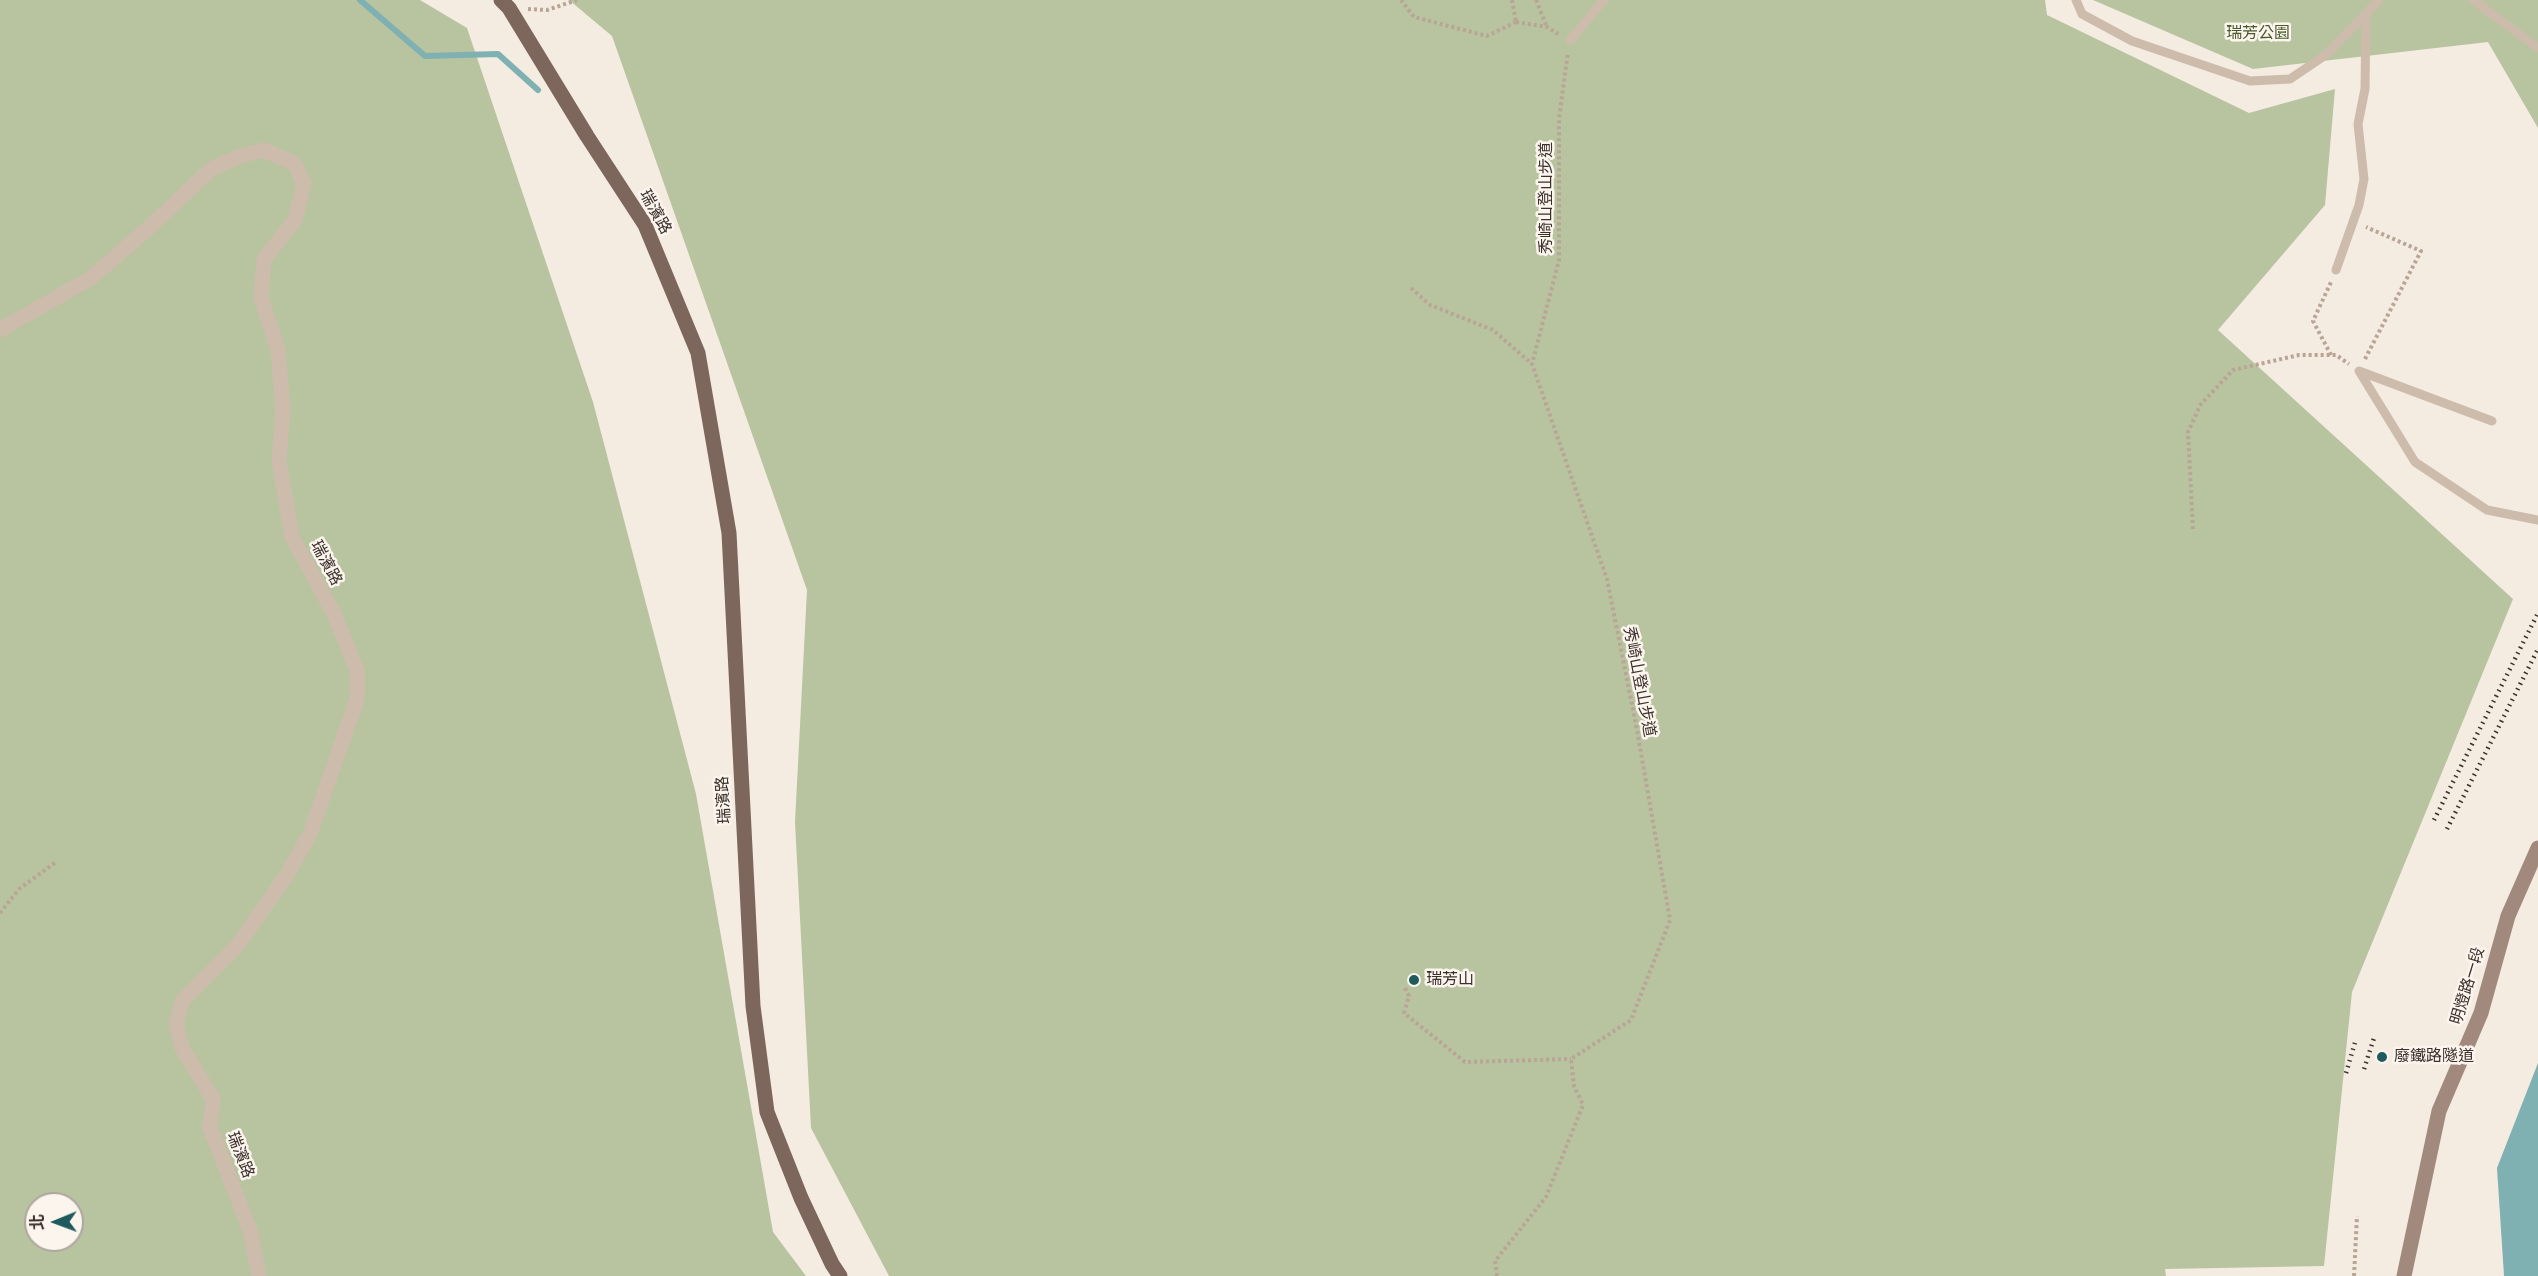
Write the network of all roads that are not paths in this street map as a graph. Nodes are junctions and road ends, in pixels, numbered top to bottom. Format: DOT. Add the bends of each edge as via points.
graph roads {
  1 [pos="1604,0"];
  2 [pos="2076,0"];
  3 [pos="2379,0"];
  4 [pos="2473,0"];
  5 [pos="505,4"];
  6 [pos="2366,12"];
  7 [pos="1569,40"];
  8 [pos="2538,48"];
  9 [pos="2336,270"];
  10 [pos="0,330"];
  11 [pos="2492,421"];
  12 [pos="2538,520"];
  13 [pos="2538,848"];
  14 [pos="259,1276"];
  15 [pos="840,1276"];
  16 [pos="2404,1276"];
  1 -- 7 [label="lane"];
  2 -- 6 [label="lane" via="2082,14 2132,41 2250,81 2290,79 2327,54"];
  3 -- 6 [label="lane"];
  4 -- 8 [label="lane"];
  5 -- 15 [label="main road, 瑞濱路" via="645,225 698,353 729,533 753,1006 767,1112 801,1198"];
  6 -- 9 [label="lane" via="2365,90 2358,124 2364,180"];
  10 -- 14 [label="street, 瑞濱路" via="91,278 211,169 264,150 294,163 304,183 295,220 264,259 261,298 278,350 283,410 279,461 292,537 334,614 357,670 357,699 310,834 238,945 183,1000 176,1023 182,1048 213,1099 210,1128 250,1230"];
  11 -- 12 [label="lane" via="2359,371 2415,462 2487,510"];
  13 -- 16 [label="main road, 明燈路一段" via="2508,916 2481,1013 2439,1111"];
}
